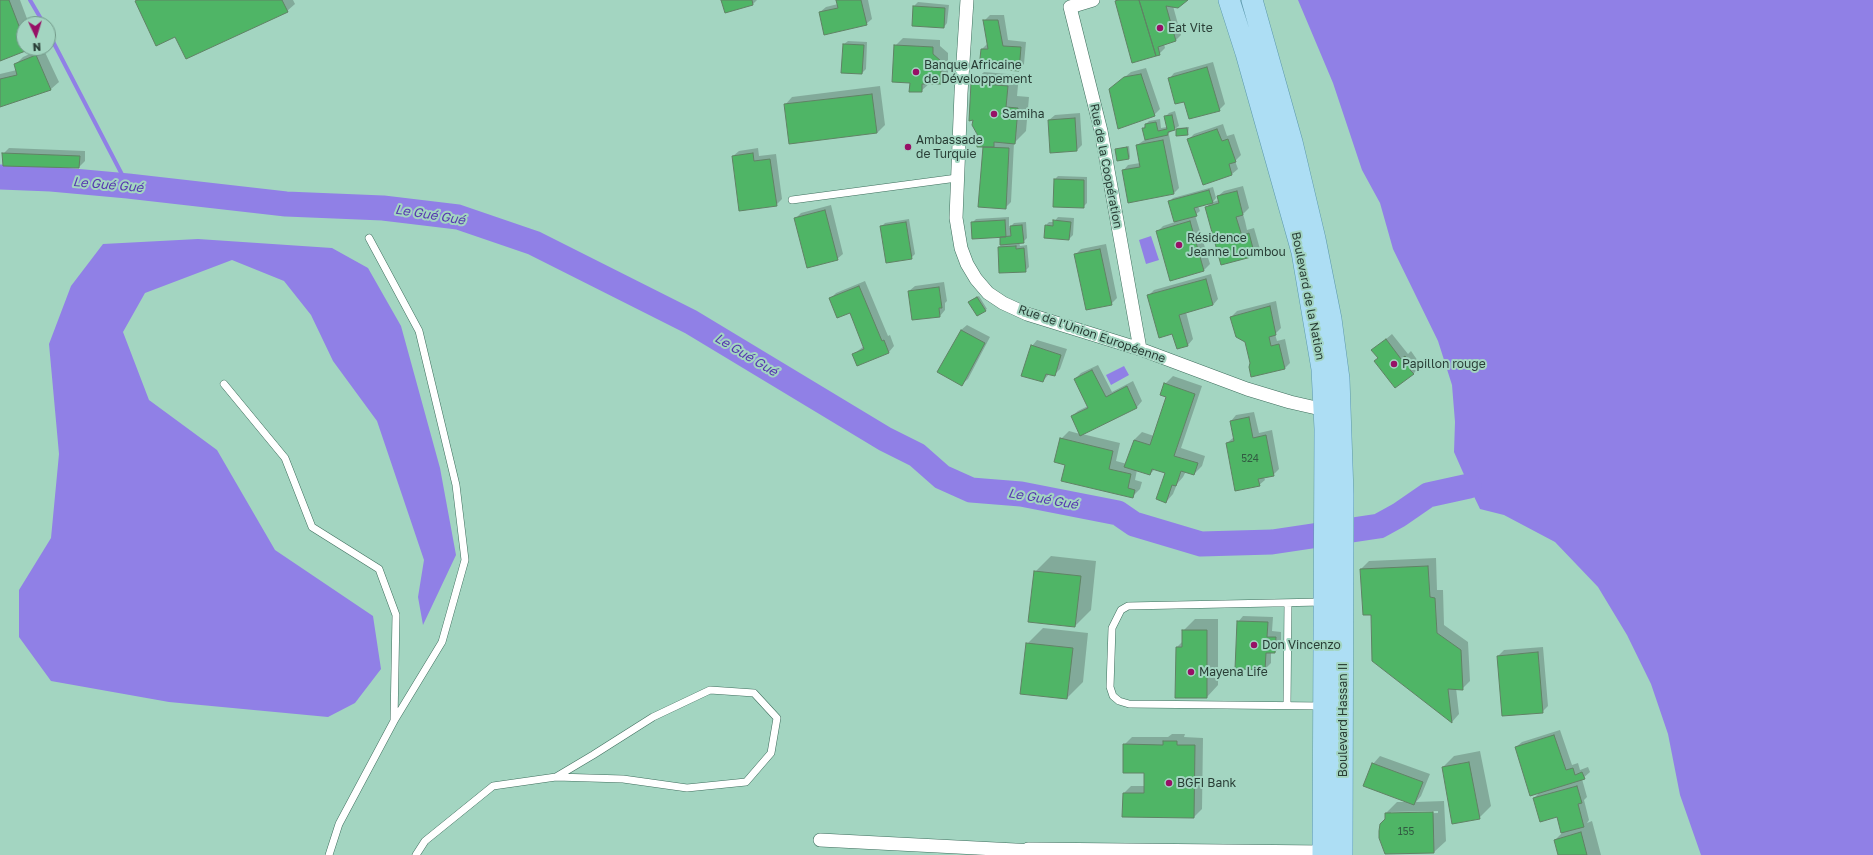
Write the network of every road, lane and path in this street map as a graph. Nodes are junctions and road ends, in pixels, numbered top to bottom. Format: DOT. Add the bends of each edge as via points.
graph roads {
  1 [pos="967,0"];
  2 [pos="1093,0"];
  3 [pos="1229,0"];
  4 [pos="1252,0"];
  5 [pos="957,178"];
  6 [pos="792,200"];
  7 [pos="369,238"];
  8 [pos="1140,349"];
  9 [pos="224,384"];
  10 [pos="1325,410"];
  11 [pos="1343,562"];
  12 [pos="1325,572"];
  13 [pos="1324,602"];
  14 [pos="1288,603"];
  15 [pos="1287,705"];
  16 [pos="1324,706"];
  17 [pos="394,721"];
  18 [pos="556,777"];
  19 [pos="820,840"];
  20 [pos="1033,851"];
  21 [pos="1336,853"];
  22 [pos="329,855"];
  23 [pos="416,855"];
  1 -- 5 [label="street, Rue de l'Union Européenne"];
  2 -- 8 [label="street, Rue de la Coopération" via="1070,7 1101,131"];
  3 -- 10 [label="main road, Boulevard de la Nation" via="1302,252 1319,346"];
  4 -- 11 [label="main road, Boulevard de la Nation" via="1292,142 1331,318 1339,379"];
  5 -- 6 [label="lane"];
  5 -- 8 [label="street, Rue de l'Union Européenne" via="956,218 961,248 970,269 988,293 1027,314"];
  7 -- 17 [label="lane" via="419,331 456,484 465,560 442,642"];
  8 -- 10 [label="street, Rue de l'Union Européenne" via="1246,389"];
  9 -- 17 [label="lane" via="285,458 312,527 379,569 396,615"];
  10 -- 12 [label="main road, Boulevard de la Nation"];
  11 -- 21 [label="main road, Boulevard Hassan II"];
  12 -- 13 [label="main road, Boulevard Hassan II"];
  13 -- 14 [label="lane"];
  13 -- 16 [label="main road, Boulevard Hassan II"];
  14 -- 15 [label="lane"];
  14 -- 15 [label="lane" via="1128,606 1121,610 1112,628 1110,687 1113,696 1119,702 1129,704"];
  15 -- 16 [label="lane"];
  16 -- 21 [label="main road, Boulevard Hassan II"];
  17 -- 22 [label="lane" via="339,824"];
  18 -- 18 [label="lane" via="623,779 687,788 746,782 771,754 778,718 754,693 710,690 653,716"];
  18 -- 23 [label="lane" via="493,786 425,841"];
  19 -- 20 [label="street"];
  20 -- 21 [label="street"];
}
